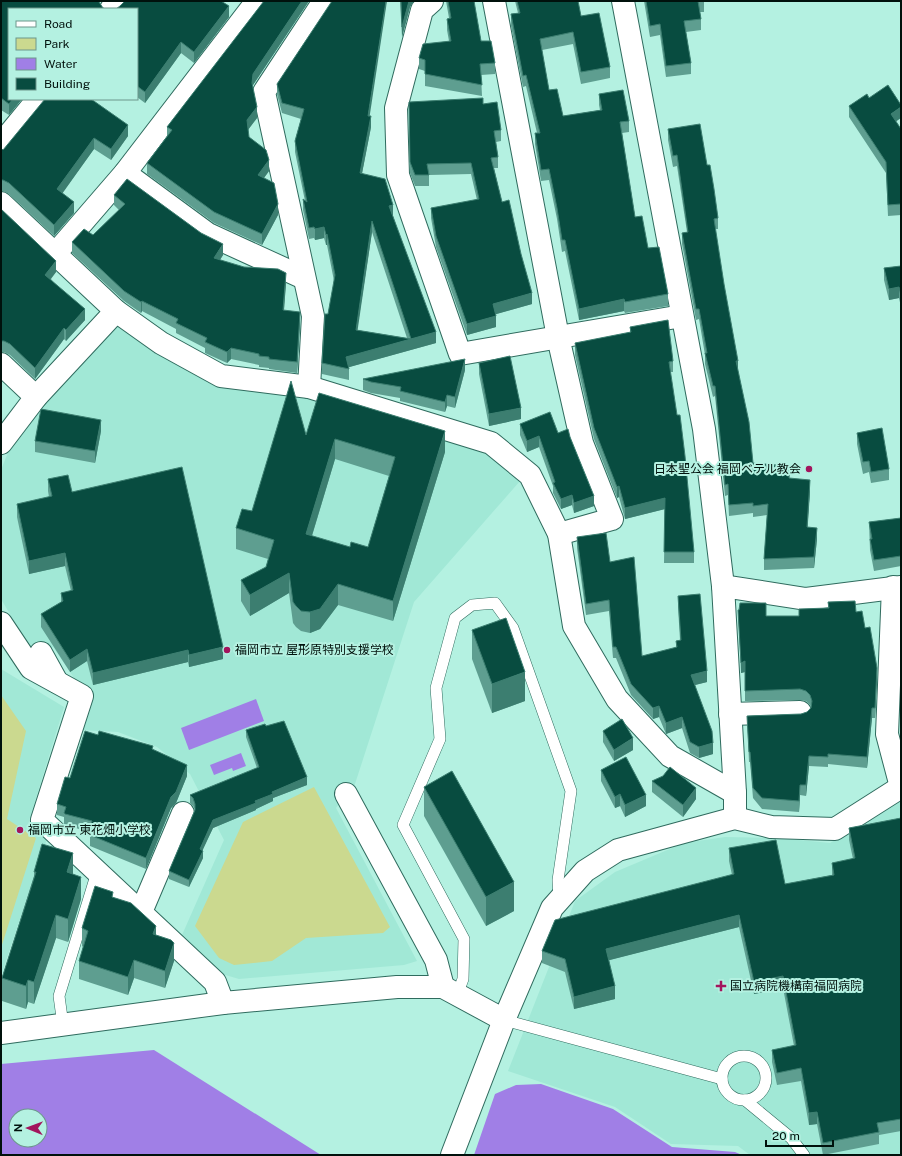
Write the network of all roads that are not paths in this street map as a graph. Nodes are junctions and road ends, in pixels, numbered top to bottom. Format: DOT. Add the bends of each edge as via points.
graph roads {
  1 [pos="257,1"];
  2 [pos="324,1"];
  3 [pos="432,1"];
  4 [pos="494,1"];
  5 [pos="623,1"];
  6 [pos="37,100"];
  7 [pos="1,144"];
  8 [pos="125,173"];
  9 [pos="1,203"];
  10 [pos="55,254"];
  11 [pos="304,278"];
  12 [pos="116,311"];
  13 [pos="682,316"];
  14 [pos="558,337"];
  15 [pos="1,364"];
  16 [pos="309,387"];
  17 [pos="36,397"];
  18 [pos="1,443"];
  19 [pos="559,534"];
  20 [pos="723,586"];
  21 [pos="897,587"];
  22 [pos="1,623"];
  23 [pos="41,653"];
  24 [pos="57,682"];
  25 [pos="800,712"];
  26 [pos="730,714"];
  27 [pos="901,787"];
  28 [pos="735,793"];
  29 [pos="346,794"];
  30 [pos="183,812"];
  31 [pos="735,818"];
  32 [pos="97,872"];
  33 [pos="559,900"];
  34 [pos="141,912"];
  35 [pos="450,991"];
  36 [pos="223,1003"];
  37 [pos="504,1020"];
  38 [pos="63,1025"];
  39 [pos="1,1033"];
  40 [pos="722,1079"];
  41 [pos="745,1100"];
  42 [pos="452,1155"];
  43 [pos="804,1155"];
  1 -- 8 [label="street"];
  2 -- 11 [label="street" via="264,92"];
  3 -- 14 [label="street" via="422,10 396,108 398,175 460,354"];
  4 -- 14 [label="street"];
  5 -- 13 [label="street"];
  6 -- 7 [label="street"];
  8 -- 10 [label="street"];
  8 -- 11 [label="street" via="208,234"];
  9 -- 10 [label="street"];
  10 -- 12 [label="street"];
  11 -- 16 [label="street" via="313,316"];
  12 -- 16 [label="street" via="160,343 221,376"];
  12 -- 17 [label="street"];
  13 -- 14 [label="street"];
  13 -- 20 [label="street" via="704,429"];
  14 -- 19 [label="street" via="582,443 612,519"];
  15 -- 17 [label="street"];
  16 -- 19 [label="street" via="491,443 530,475"];
  17 -- 18 [label="street"];
  19 -- 28 [label="street" via="574,626 616,699 670,756"];
  20 -- 21 [label="street" via="806,599"];
  20 -- 26 [label="street"];
  21 -- 27 [label="street" via="887,734"];
  22 -- 24 [label="street" via="31,668"];
  23 -- 24 [label="street"];
  24 -- 32 [label="street" via="82,696 42,820"];
  25 -- 26 [label="street"];
  26 -- 28 [label="street"];
  27 -- 31 [label="street" via="835,830 771,827"];
  28 -- 31 [label="street"];
  29 -- 35 [label="street" via="436,960"];
  30 -- 34 [label="street"];
  31 -- 33 [label="street" via="618,850 585,871"];
  32 -- 34 [label="street"];
  32 -- 38 [label="lane" via="59,996"];
  33 -- 35 [label="lane" via="558,880 571,791 513,628 495,603 472,605 455,618 436,688 440,739 403,825 464,939 463,979"];
  33 -- 37 [label="street" via="552,908"];
  34 -- 36 [label="street" via="215,982"];
  35 -- 36 [label="street" via="397,987"];
  35 -- 37 [label="street"];
  36 -- 38 [label="street"];
  37 -- 40 [label="lane"];
  37 -- 42 [label="street"];
  38 -- 39 [label="street"];
  40 -- 41 [label="lane" via="727,1092"];
  40 -- 41 [label="lane" via="726,1065 731,1060 745,1056 758,1062 765,1074 763,1088 758,1094"];
  41 -- 43 [label="lane" via="791,1138"];
}
